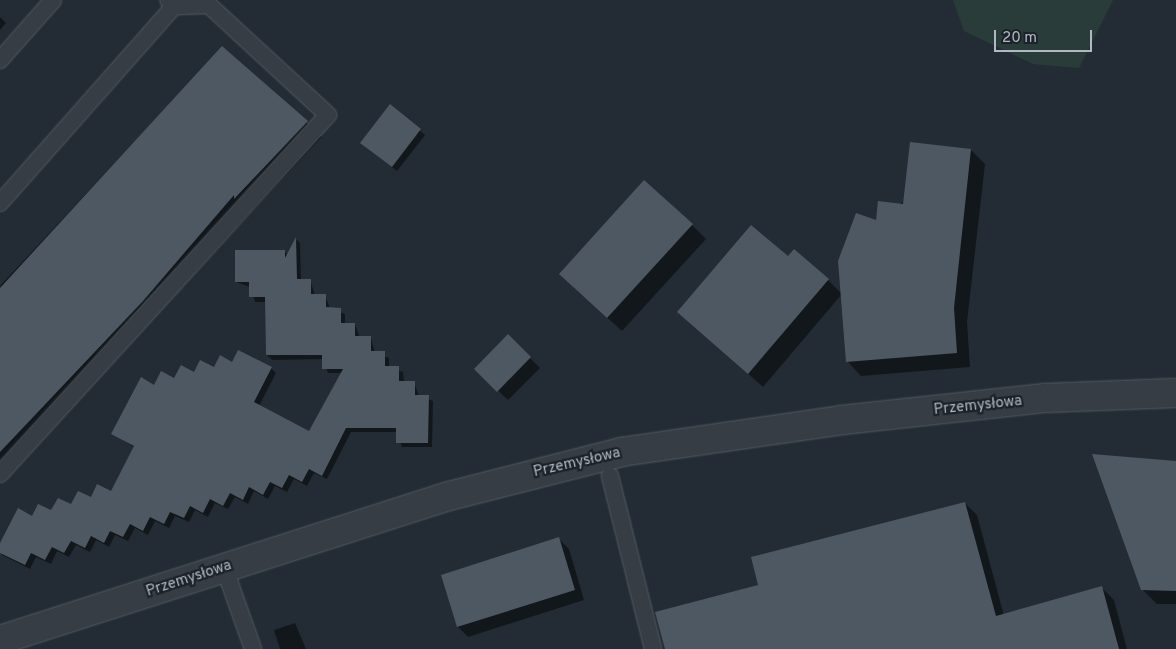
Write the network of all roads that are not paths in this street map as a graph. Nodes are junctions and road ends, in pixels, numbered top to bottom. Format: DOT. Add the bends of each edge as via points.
graph roads {
  1 [pos="54,0"];
  2 [pos="171,3"];
  3 [pos="0,60"];
  4 [pos="0,203"];
  5 [pos="1176,393"];
  6 [pos="0,474"];
  7 [pos="610,476"];
  8 [pos="224,567"];
  9 [pos="0,640"];
  10 [pos="254,649"];
  11 [pos="653,649"];
  1 -- 3 [label="lane"];
  2 -- 4 [label="lane"];
  2 -- 6 [label="lane" via="209,5 328,114"];
  5 -- 8 [label="street, Przemysłowa" via="1046,398 755,430 621,452 449,496"];
  7 -- 11 [label="lane"];
  8 -- 9 [label="street, Przemysłowa"];
  8 -- 10 [label="lane"];
}
